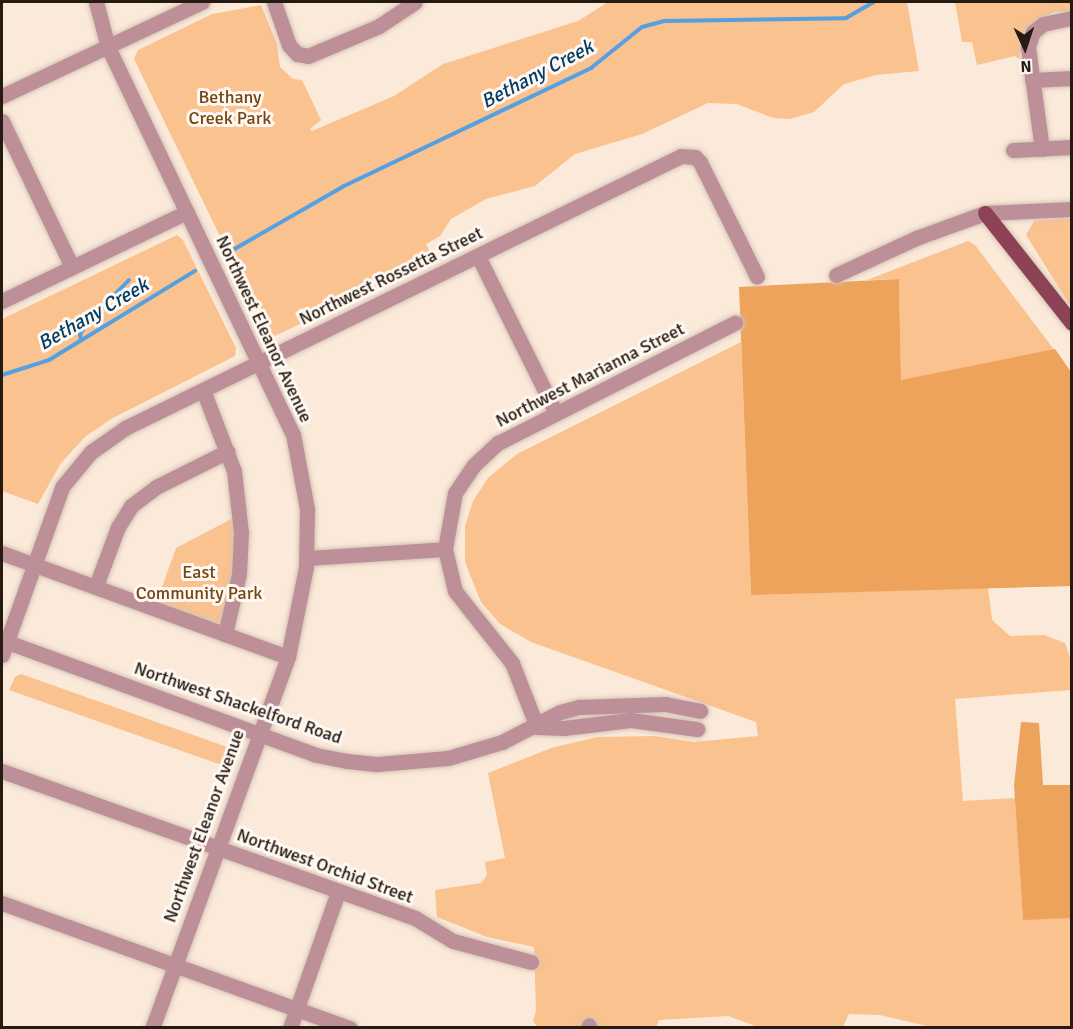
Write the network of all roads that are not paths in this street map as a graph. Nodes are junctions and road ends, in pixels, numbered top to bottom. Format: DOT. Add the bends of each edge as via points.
graph roads {
  1 [pos="96,2"];
  2 [pos="202,2"];
  3 [pos="274,2"];
  4 [pos="415,2"];
  5 [pos="1071,18"];
  6 [pos="108,47"];
  7 [pos="1071,78"];
  8 [pos="1032,80"];
  9 [pos="2,96"];
  10 [pos="2,121"];
  11 [pos="1071,147"];
  12 [pos="1042,149"];
  13 [pos="1013,150"];
  14 [pos="1071,209"];
  15 [pos="187,212"];
  16 [pos="985,213"];
  17 [pos="478,256"];
  18 [pos="72,267"];
  19 [pos="836,275"];
  20 [pos="756,277"];
  21 [pos="2,301"];
  22 [pos="735,323"];
  23 [pos="1071,323"];
  24 [pos="261,361"];
  25 [pos="203,390"];
  26 [pos="556,413"];
  27 [pos="228,451"];
  28 [pos="445,549"];
  29 [pos="2,553"];
  30 [pos="307,558"];
  31 [pos="33,564"];
  32 [pos="96,586"];
  33 [pos="225,634"];
  34 [pos="3,645"];
  35 [pos="288,657"];
  36 [pos="700,711"];
  37 [pos="537,727"];
  38 [pos="697,729"];
  39 [pos="258,734"];
  40 [pos="2,771"];
  41 [pos="217,848"];
  42 [pos="338,892"];
  43 [pos="2,903"];
  44 [pos="531,962"];
  45 [pos="175,965"];
  46 [pos="297,1008"];
  47 [pos="152,1028"];
  48 [pos="290,1028"];
  49 [pos="350,1028"];
  1 -- 6 [label="street, Northwest Eleanor Avenue"];
  2 -- 6 [label="street"];
  3 -- 4 [label="street" via="289,45 297,54 308,56 378,26"];
  5 -- 8 [label="street" via="1051,20 1033,32 1027,53"];
  6 -- 9 [label="street"];
  6 -- 15 [label="street, Northwest Eleanor Avenue"];
  7 -- 8 [label="street"];
  8 -- 12 [label="street"];
  10 -- 18 [label="street"];
  11 -- 12 [label="street"];
  12 -- 13 [label="street"];
  14 -- 16 [label="street"];
  15 -- 18 [label="street"];
  15 -- 24 [label="street, Northwest Eleanor Avenue"];
  16 -- 19 [label="street" via="916,238"];
  16 -- 23 [label="main road"];
  17 -- 20 [label="street, Northwest Rossetta Street" via="665,162 687,155 700,162"];
  17 -- 24 [label="street, Northwest Rossetta Street"];
  17 -- 26 [label="street"];
  18 -- 21 [label="street"];
  22 -- 26 [label="street, Northwest Marianna Street"];
  24 -- 25 [label="street, Northwest Rossetta Street"];
  24 -- 30 [label="street, Northwest Eleanor Avenue" via="293,434 307,509"];
  25 -- 27 [label="street"];
  25 -- 31 [label="street, Northwest Rossetta Street" via="116,433 76,466 52,508"];
  26 -- 28 [label="street, Northwest Marianna Street" via="498,443 473,466 453,499"];
  27 -- 32 [label="street" via="156,487 131,506 118,527"];
  27 -- 33 [label="street" via="241,532 239,574"];
  28 -- 30 [label="street"];
  28 -- 37 [label="street, Northwest Marianna Street" via="455,591 512,663"];
  29 -- 31 [label="street"];
  30 -- 35 [label="street, Northwest Eleanor Avenue" via="302,602"];
  31 -- 32 [label="street"];
  31 -- 34 [label="street, Northwest Rossetta Street"];
  32 -- 33 [label="street"];
  33 -- 35 [label="street"];
  34 -- 39 [label="street, Northwest Shackelford Road"];
  35 -- 39 [label="street, Northwest Eleanor Avenue"];
  36 -- 37 [label="street, Northwest Shackelford Road" via="665,704 604,705 560,712"];
  37 -- 38 [label="street, Northwest Shackelford Road" via="564,728 631,720"];
  37 -- 39 [label="street, Northwest Shackelford Road" via="448,758 378,764 316,755"];
  39 -- 41 [label="street, Northwest Eleanor Avenue"];
  40 -- 41 [label="street, Northwest Orchid Street"];
  41 -- 42 [label="street, Northwest Orchid Street"];
  41 -- 45 [label="street, Northwest Eleanor Avenue"];
  42 -- 44 [label="street, Northwest Orchid Street" via="415,918 453,941"];
  42 -- 46 [label="street"];
  43 -- 45 [label="street"];
  45 -- 46 [label="street"];
  45 -- 47 [label="street, Northwest Eleanor Avenue"];
  46 -- 48 [label="street"];
  46 -- 49 [label="street"];
}
